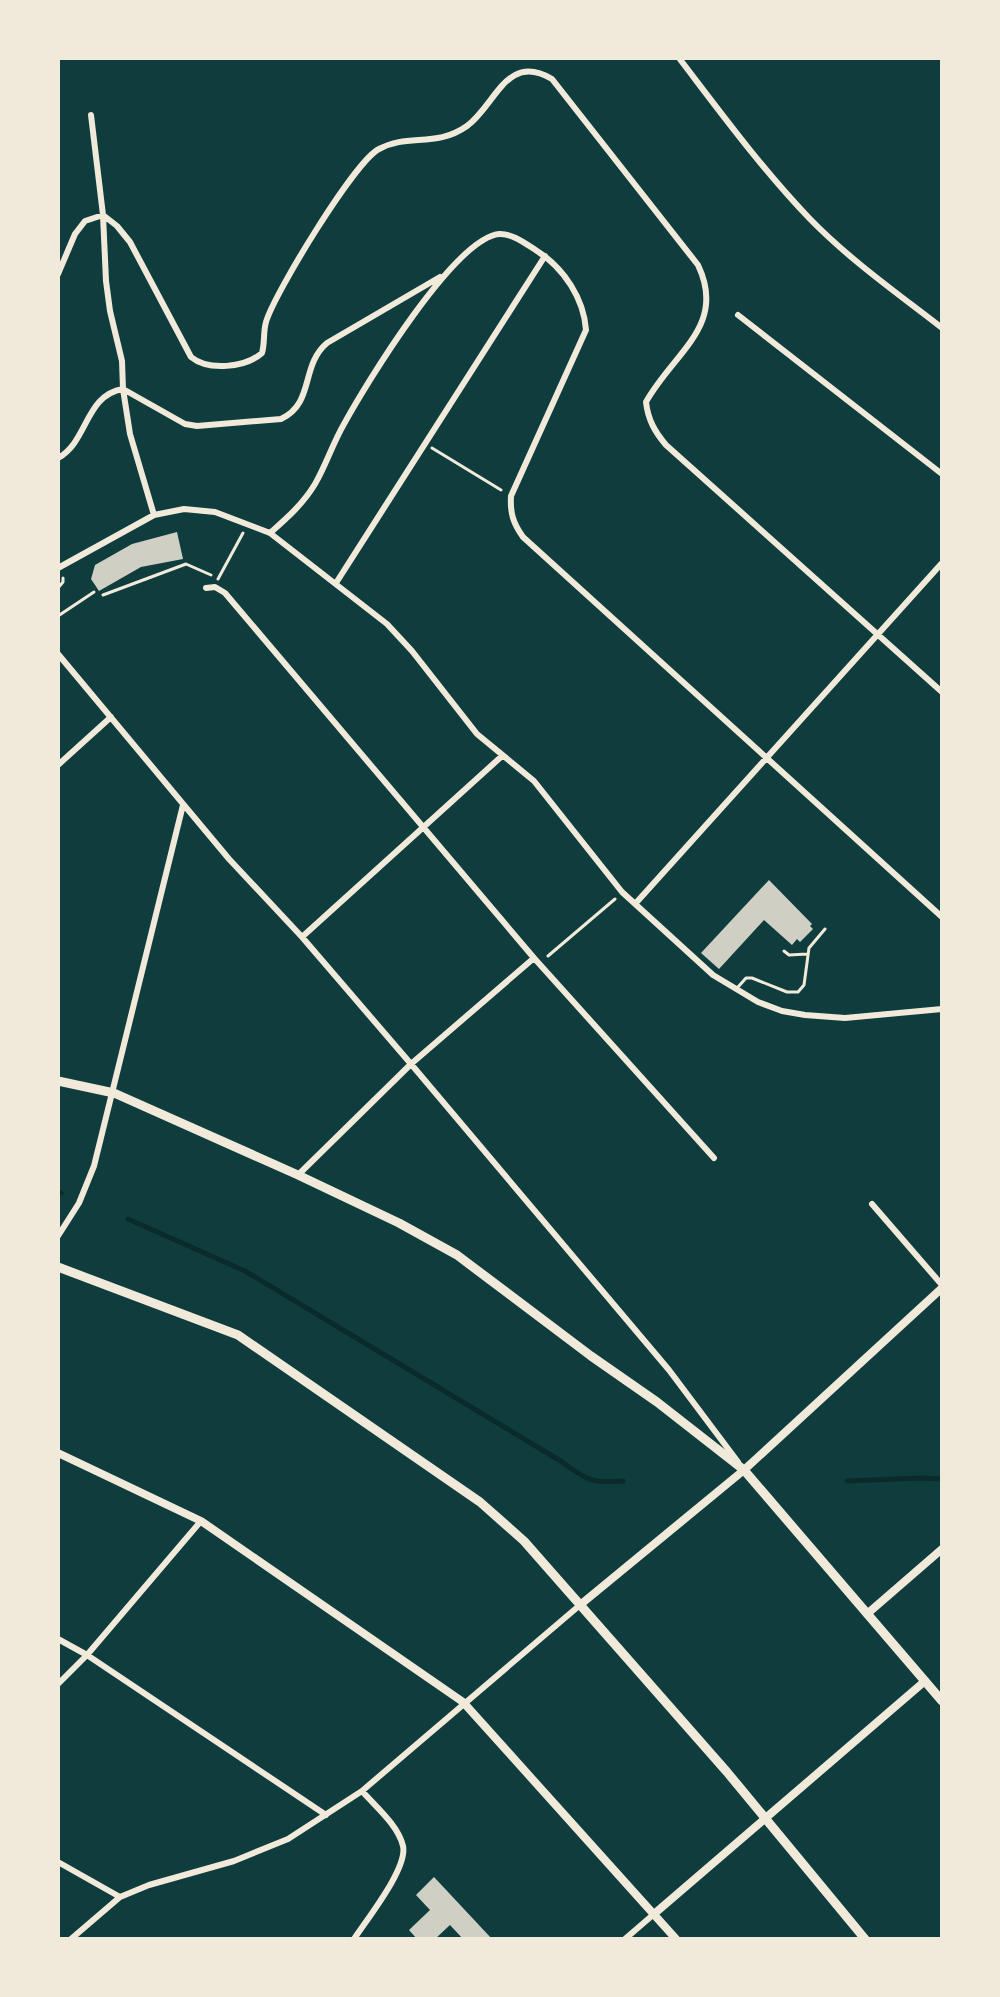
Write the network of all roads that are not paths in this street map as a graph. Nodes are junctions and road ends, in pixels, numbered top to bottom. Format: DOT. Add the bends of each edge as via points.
graph roads {
  1 [pos="679,58"];
  2 [pos="91,115"];
  3 [pos="103,215"];
  4 [pos="545,256"];
  5 [pos="58,274"];
  6 [pos="445,274"];
  7 [pos="738,315"];
  8 [pos="942,328"];
  9 [pos="123,389"];
  10 [pos="58,458"];
  11 [pos="942,474"];
  12 [pos="154,515"];
  13 [pos="270,533"];
  14 [pos="941,565"];
  15 [pos="58,568"];
  16 [pos="336,583"];
  17 [pos="206,588"];
  18 [pos="94,592"];
  19 [pos="58,616"];
  20 [pos="877,634"];
  21 [pos="58,654"];
  22 [pos="942,692"];
  23 [pos="111,717"];
  24 [pos="502,756"];
  25 [pos="767,759"];
  26 [pos="58,765"];
  27 [pos="183,805"];
  28 [pos="424,829"];
  29 [pos="635,904"];
  30 [pos="942,917"];
  31 [pos="825,929"];
  32 [pos="302,937"];
  33 [pos="784,951"];
  34 [pos="807,954"];
  35 [pos="537,961"];
  36 [pos="736,990"];
  37 [pos="942,1009"];
  38 [pos="411,1064"];
  39 [pos="58,1081"];
  40 [pos="114,1093"];
  41 [pos="714,1158"];
  42 [pos="298,1175"];
  43 [pos="872,1204"];
  44 [pos="58,1236"];
  45 [pos="58,1267"];
  46 [pos="942,1286"];
  47 [pos="58,1453"];
  48 [pos="744,1470"];
  49 [pos="201,1521"];
  50 [pos="942,1549"];
  51 [pos="580,1605"];
  52 [pos="867,1614"];
  53 [pos="58,1639"];
  54 [pos="87,1655"];
  55 [pos="925,1681"];
  56 [pos="58,1684"];
  57 [pos="942,1701"];
  58 [pos="463,1702"];
  59 [pos="362,1791"];
  60 [pos="326,1815"];
  61 [pos="765,1818"];
  62 [pos="58,1862"];
  63 [pos="120,1897"];
  64 [pos="654,1914"];
  65 [pos="71,1939"];
  66 [pos="354,1939"];
  67 [pos="625,1939"];
  68 [pos="676,1939"];
  69 [pos="865,1939"];
  1 -- 8 [label="street" via="811,220 855,262"];
  2 -- 3 [label="street"];
  3 -- 5 [label="street" via="85,221 75,234"];
  3 -- 9 [label="street" via="106,281"];
  3 -- 20 [label="street" via="130,242 191,357 211,367 256,358 262,353 275,302 361,165 377,149 396,142 453,135 470,124 501,85 521,72 537,70 552,79 698,265 707,284 699,328 646,402 655,432"];
  4 -- 6 [label="street" via="500,234 477,242"];
  4 -- 16 [label="street"];
  4 -- 25 [label="street" via="577,294 586,330 511,496 514,525"];
  6 -- 9 [label="street" via="327,343 312,360 300,405 281,419 185,424"];
  6 -- 13 [label="street" via="370,381 314,485 297,510"];
  7 -- 11 [label="street"];
  9 -- 10 [label="street" via="97,403 73,448"];
  9 -- 12 [label="street" via="135,456"];
  12 -- 13 [label="street" via="184,509 215,512"];
  12 -- 15 [label="street"];
  13 -- 16 [label="street"];
  14 -- 20 [label="street"];
  16 -- 24 [label="street" via="387,624 477,734"];
  17 -- 28 [label="street" via="225,593"];
  18 -- 19 [label="lane"];
  20 -- 22 [label="street"];
  20 -- 25 [label="street"];
  21 -- 23 [label="street"];
  23 -- 26 [label="street"];
  23 -- 27 [label="street"];
  24 -- 28 [label="street"];
  24 -- 29 [label="street" via="534,781"];
  25 -- 29 [label="street"];
  25 -- 30 [label="street"];
  27 -- 32 [label="street"];
  27 -- 40 [label="street"];
  28 -- 32 [label="street"];
  28 -- 35 [label="street"];
  29 -- 36 [label="street" via="691,957"];
  31 -- 34 [label="lane"];
  32 -- 38 [label="street"];
  33 -- 34 [label="lane"];
  34 -- 36 [label="lane" via="804,985 798,992 749,977"];
  35 -- 38 [label="street"];
  35 -- 41 [label="street"];
  36 -- 37 [label="street" via="782,1011 805,1015 845,1018"];
  38 -- 42 [label="street"];
  38 -- 48 [label="street" via="669,1370"];
  39 -- 40 [label="main road"];
  40 -- 42 [label="main road"];
  40 -- 44 [label="street" via="94,1166"];
  42 -- 48 [label="main road" via="457,1255"];
  43 -- 46 [label="street"];
  45 -- 51 [label="main road" via="238,1335 263,1351 480,1502 524,1541"];
  46 -- 48 [label="street"];
  47 -- 49 [label="street"];
  48 -- 51 [label="street"];
  48 -- 52 [label="main road"];
  49 -- 54 [label="street"];
  49 -- 58 [label="street"];
  50 -- 52 [label="street"];
  51 -- 58 [label="street"];
  51 -- 61 [label="main road"];
  52 -- 55 [label="main road"];
  53 -- 54 [label="street"];
  54 -- 56 [label="street"];
  54 -- 60 [label="street"];
  55 -- 57 [label="main road"];
  55 -- 61 [label="street"];
  58 -- 59 [label="street"];
  58 -- 64 [label="street"];
  59 -- 60 [label="street"];
  59 -- 66 [label="street" via="396,1830 404,1848 403,1864"];
  60 -- 63 [label="street" via="288,1839 234,1861"];
  61 -- 64 [label="street"];
  61 -- 69 [label="main road"];
  62 -- 63 [label="street"];
  63 -- 65 [label="street"];
  64 -- 67 [label="street"];
  64 -- 68 [label="street"];
}
